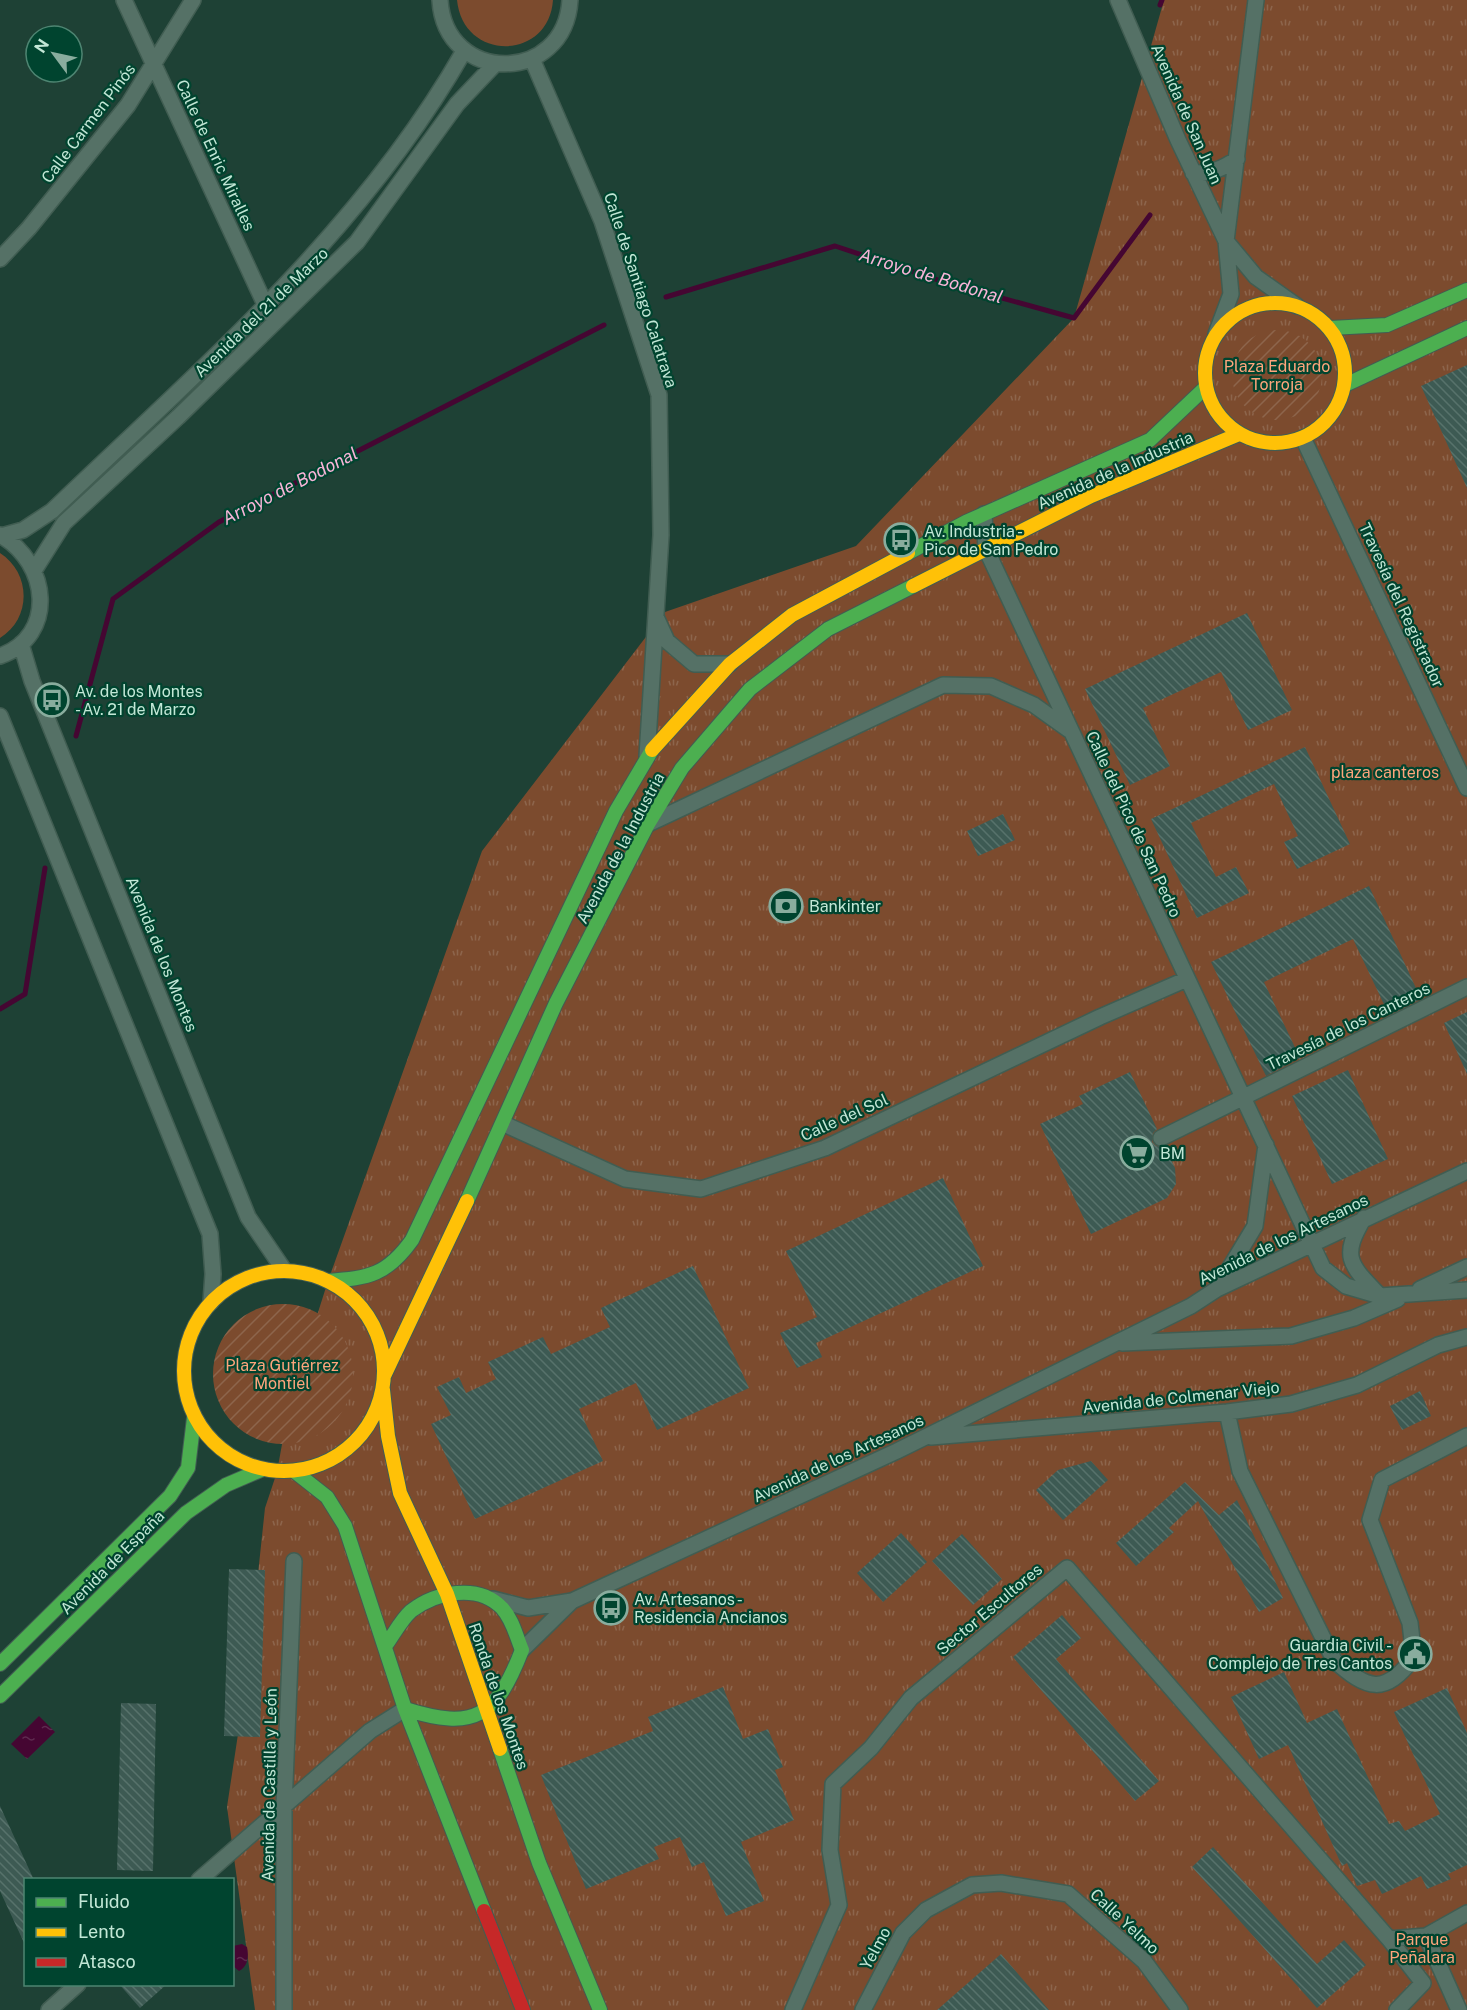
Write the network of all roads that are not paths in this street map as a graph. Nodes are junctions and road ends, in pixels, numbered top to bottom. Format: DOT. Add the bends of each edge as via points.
graph roads {
  1 [pos="124,0"];
  2 [pos="194,0"];
  3 [pos="440,0"];
  4 [pos="570,0"];
  5 [pos="1118,0"];
  6 [pos="1256,0"];
  7 [pos="464,51"];
  8 [pos="532,59"];
  9 [pos="495,64"];
  10 [pos="155,65"];
  11 [pos="1237,159"];
  12 [pos="1192,173"];
  13 [pos="1226,241"];
  14 [pos="0,258"];
  15 [pos="1467,290"];
  16 [pos="265,306"];
  17 [pos="1297,306"];
  18 [pos="274,325"];
  19 [pos="1329,328"];
  20 [pos="1467,328"];
  21 [pos="1216,334"];
  22 [pos="1345,386"];
  23 [pos="1206,387"];
  24 [pos="1239,435"];
  25 [pos="1303,438"];
  26 [pos="984,514"];
  27 [pos="0,536"];
  28 [pos="986,549"];
  29 [pos="35,569"];
  30 [pos="656,616"];
  31 [pos="21,644"];
  32 [pos="0,656"];
  33 [pos="730,664"];
  34 [pos="0,716"];
  35 [pos="1071,732"];
  36 [pos="647,756"];
  37 [pos="1467,788"];
  38 [pos="648,824"];
  39 [pos="1188,978"];
  40 [pos="1467,987"];
  41 [pos="1244,1098"];
  42 [pos="504,1124"];
  43 [pos="1161,1138"];
  44 [pos="1266,1145"];
  45 [pos="1467,1171"];
  46 [pos="1364,1218"];
  47 [pos="1312,1243"];
  48 [pos="1467,1267"];
  49 [pos="284,1270"];
  50 [pos="328,1281"];
  51 [pos="1217,1288"];
  52 [pos="1467,1290"];
  53 [pos="1412,1293"];
  54 [pos="1380,1296"];
  55 [pos="211,1302"];
  56 [pos="1467,1337"];
  57 [pos="1116,1343"];
  58 [pos="383,1383"];
  59 [pos="1227,1412"];
  60 [pos="194,1418"];
  61 [pos="1467,1436"];
  62 [pos="922,1438"];
  63 [pos="261,1470"];
  64 [pos="294,1472"];
  65 [pos="294,1562"];
  66 [pos="447,1594"];
  67 [pos="490,1598"];
  68 [pos="572,1601"];
  69 [pos="387,1645"];
  70 [pos="522,1650"];
  71 [pos="0,1664"];
  72 [pos="0,1696"];
  73 [pos="405,1709"];
  74 [pos="486,1712"];
  75 [pos="284,1807"];
  76 [pos="201,1878"];
  77 [pos="926,1910"];
  78 [pos="1467,1913"];
  79 [pos="1426,1936"];
  80 [pos="1389,1939"];
  81 [pos="76,1986"];
  82 [pos="49,2010"];
  83 [pos="284,2010"];
  84 [pos="523,2010"];
  85 [pos="600,2010"];
  86 [pos="793,2010"];
  87 [pos="863,2010"];
  88 [pos="1180,2010"];
  89 [pos="1397,2010"];
  90 [pos="1459,2010"];
  1 -- 10 [label="street, Calle de Enric Miralles"];
  2 -- 10 [label="street, Calle Carmen Pinós"];
  3 -- 7 [label="street" via="449,34"];
  4 -- 8 [label="street" via="562,32 549,48"];
  5 -- 12 [label="street, Avenida de San Juan"];
  6 -- 11 [label="street"];
  7 -- 9 [label="street"];
  7 -- 16 [label="street, Avenida del 21 de Marzo" via="440,92 347,215"];
  8 -- 9 [label="street"];
  8 -- 30 [label="street, Calle de Santiago Calatrava" via="602,221 659,395 661,535"];
  9 -- 18 [label="street, Avenida del 21 de Marzo" via="457,104 357,242"];
  10 -- 14 [label="street, Calle Carmen Pinós" via="128,105"];
  10 -- 16 [label="street, Calle de Enric Miralles"];
  11 -- 12 [label="street" via="1206,174"];
  11 -- 13 [label="street"];
  12 -- 13 [label="street, Avenida de San Juan"];
  13 -- 17 [label="street" via="1256,277"];
  13 -- 21 [label="street" via="1231,294"];
  15 -- 19 [label="street" via="1387,325"];
  16 -- 18 [label="street, Calle de Enric Miralles"];
  16 -- 27 [label="street, Avenida del 21 de Marzo" via="52,511 23,530"];
  17 -- 19 [label="street" via="1315,314"];
  17 -- 21 [label="street" via="1274,302 1252,306 1232,317"];
  18 -- 29 [label="street, Avenida del 21 de Marzo" via="64,523"];
  19 -- 22 [label="street" via="1340,345"];
  20 -- 22 [label="street"];
  21 -- 23 [label="street" via="1204,369"];
  22 -- 25 [label="street" via="1331,417"];
  23 -- 24 [label="street" via="1212,406"];
  23 -- 26 [label="street, Avenida de la Industria" via="1150,440"];
  24 -- 25 [label="street" via="1271,444"];
  24 -- 28 [label="street, Avenida de la Industria" via="1091,496"];
  25 -- 37 [label="street, Travesía del Registrador"];
  26 -- 28 [label="street, Calle del Pico de San Pedro"];
  26 -- 33 [label="street, Avenida de la Industria" via="792,615"];
  27 -- 29 [label="street" via="26,555"];
  28 -- 35 [label="street, Calle del Pico de San Pedro"];
  28 -- 38 [label="street, Avenida de la Industria" via="828,628 750,689 682,768"];
  29 -- 31 [label="street" via="39,609"];
  30 -- 33 [label="street, Calle de Santiago Calatrava" via="667,641 694,664"];
  30 -- 36 [label="street, Calle de Santiago Calatrava"];
  31 -- 32 [label="street"];
  31 -- 49 [label="street, Avenida de los Montes" via="41,703 248,1217"];
  33 -- 36 [label="street, Avenida de la Industria"];
  34 -- 55 [label="street" via="210,1234"];
  35 -- 38 [label="street" via="1034,705 991,686 942,685"];
  35 -- 39 [label="street, Calle del Pico de San Pedro"];
  36 -- 50 [label="street, Avenida de la Industria" via="616,811 412,1242 384,1269 362,1279"];
  38 -- 42 [label="street, Avenida de la Industria" via="556,1003"];
  39 -- 41 [label="street, Calle del Pico de San Pedro"];
  39 -- 42 [label="street, Calle del Sol" via="825,1148 701,1189 625,1179"];
  40 -- 41 [label="street, Travesía de los Canteros"];
  41 -- 43 [label="street, Travesía de los Canteros"];
  41 -- 44 [label="street, Calle del Pico de San Pedro"];
  42 -- 58 [label="street, Avenida de la Industria"];
  44 -- 47 [label="street, Calle del Pico de San Pedro"];
  44 -- 51 [label="street" via="1255,1226"];
  45 -- 46 [label="street, Avenida de los Artesanos"];
  46 -- 47 [label="street, Avenida de los Artesanos"];
  46 -- 54 [label="street" via="1350,1241 1353,1268"];
  47 -- 51 [label="street, Avenida de los Artesanos"];
  47 -- 54 [label="street" via="1323,1268 1346,1286"];
  48 -- 53 [label="street, Avenida de los Artesanos"];
  49 -- 50 [label="street"];
  49 -- 55 [label="street" via="257,1274 232,1285"];
  50 -- 58 [label="street" via="352,1297 370,1320 382,1347"];
  51 -- 57 [label="street, Avenida de los Artesanos" via="1191,1306"];
  52 -- 53 [label="street"];
  53 -- 54 [label="street"];
  53 -- 57 [label="street, Avenida de los Artesanos" via="1354,1318 1291,1336"];
  55 -- 60 [label="street" via="193,1327 184,1357 184,1388"];
  56 -- 59 [label="street, Avenida de Colmenar Viejo" via="1438,1345 1357,1385 1291,1404"];
  57 -- 62 [label="street, Avenida de los Artesanos"];
  58 -- 64 [label="street" via="375,1414 361,1436 319,1466"];
  58 -- 66 [label="street, Ronda de los Montes" via="388,1436 400,1493"];
  59 -- 61 [label="street" via="1240,1471 1334,1660 1356,1680 1378,1686 1399,1678 1414,1657 1410,1623 1370,1520 1382,1480"];
  59 -- 62 [label="street, Avenida de Colmenar Viejo"];
  60 -- 63 [label="street" via="211,1441 234,1459"];
  60 -- 71 [label="street, Avenida de España" via="188,1468 170,1496"];
  62 -- 68 [label="street, Avenida de los Artesanos"];
  63 -- 64 [label="street"];
  63 -- 72 [label="street, Avenida de España" via="226,1485 186,1513"];
  64 -- 69 [label="street" via="327,1497 345,1526"];
  65 -- 75 [label="street, Avenida de Castilla y León"];
  66 -- 67 [label="street" via="461,1592"];
  66 -- 69 [label="street" via="432,1597 410,1613"];
  66 -- 74 [label="street, Ronda de los Montes"];
  67 -- 68 [label="street, Avenida de los Artesanos" via="528,1608"];
  67 -- 70 [label="street" via="510,1618"];
  68 -- 70 [label="street, Avenida de los Artesanos"];
  69 -- 73 [label="street"];
  70 -- 74 [label="street" via="504,1693"];
  73 -- 74 [label="street" via="444,1721"];
  73 -- 75 [label="street" via="370,1731"];
  73 -- 84 [label="street"];
  74 -- 85 [label="street, Ronda de los Montes" via="539,1863"];
  75 -- 76 [label="street"];
  75 -- 83 [label="street, Avenida de Castilla y León"];
  77 -- 87 [label="street, Yelmo" via="903,1933"];
  77 -- 88 [label="street, Calle Yelmo" via="972,1885 1001,1883 1068,1894 1144,1961"];
  78 -- 79 [label="street"];
  79 -- 80 [label="street"];
  79 -- 90 [label="street"];
  80 -- 86 [label="street, Sector Escultores" via="1067,1568 911,1698 871,1748 833,1784 830,1851 839,1905"];
  80 -- 89 [label="street, Sector Escultores" via="1423,1983"];
  81 -- 82 [label="street"];
}
